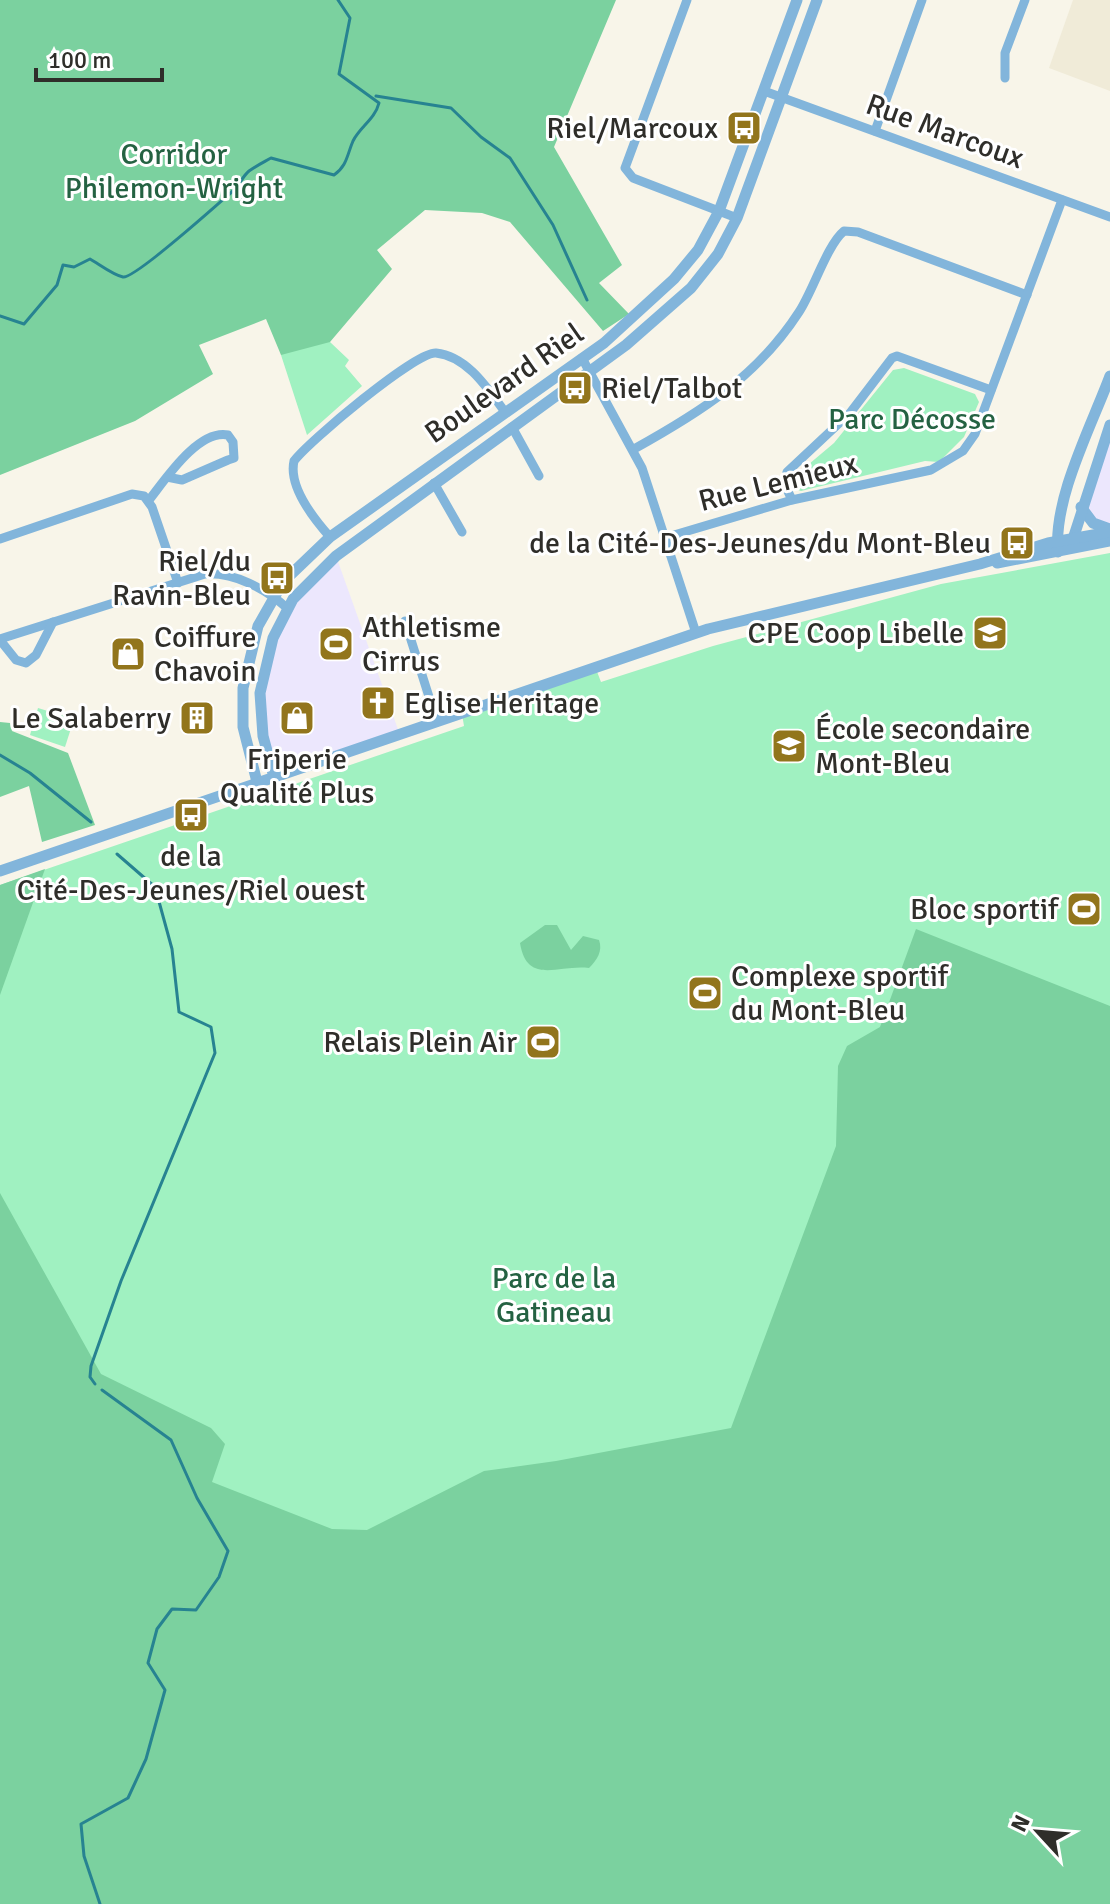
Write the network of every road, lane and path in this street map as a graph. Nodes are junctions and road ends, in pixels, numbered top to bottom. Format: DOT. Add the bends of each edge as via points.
graph roads {
  1 [pos="687,0"];
  2 [pos="797,0"];
  3 [pos="817,0"];
  4 [pos="922,0"];
  5 [pos="1025,0"];
  6 [pos="1005,78"];
  7 [pos="764,91"];
  8 [pos="782,97"];
  9 [pos="875,131"];
  10 [pos="1062,200"];
  11 [pos="719,211"];
  12 [pos="1110,217"];
  13 [pos="737,218"];
  14 [pos="1027,295"];
  15 [pos="582,358"];
  16 [pos="590,372"];
  17 [pos="1110,376"];
  18 [pos="991,390"];
  19 [pos="505,412"];
  20 [pos="1110,425"];
  21 [pos="512,427"];
  22 [pos="634,449"];
  23 [pos="539,476"];
  24 [pos="167,477"];
  25 [pos="434,483"];
  26 [pos="149,500"];
  27 [pos="792,500"];
  28 [pos="1081,507"];
  29 [pos="1110,530"];
  30 [pos="462,532"];
  31 [pos="330,537"];
  32 [pos="664,538"];
  33 [pos="0,539"];
  34 [pos="1110,541"];
  35 [pos="1065,545"];
  36 [pos="178,583"];
  37 [pos="274,596"];
  38 [pos="287,608"];
  39 [pos="405,621"];
  40 [pos="53,622"];
  41 [pos="696,633"];
  42 [pos="0,639"];
  43 [pos="437,722"];
  44 [pos="274,777"];
  45 [pos="257,782"];
  46 [pos="0,871"];
  1 -- 11 [label="street" via="625,168 633,178"];
  2 -- 7 [label="street, Boulevard Riel"];
  3 -- 8 [label="street, Boulevard Riel"];
  4 -- 9 [label="street"];
  5 -- 6 [label="street" via="1005,53"];
  7 -- 8 [label="street, Rue Marcoux"];
  7 -- 11 [label="street, Boulevard Riel"];
  8 -- 9 [label="street, Rue Marcoux"];
  8 -- 13 [label="street, Boulevard Riel"];
  9 -- 10 [label="street, Rue Marcoux"];
  10 -- 12 [label="street, Rue Marcoux"];
  10 -- 14 [label="street, Rue Lemieux"];
  11 -- 13 [label="street"];
  11 -- 15 [label="street, Boulevard Riel" via="698,250 674,279"];
  13 -- 16 [label="street, Boulevard Riel" via="691,288"];
  14 -- 18 [label="street, Rue Lemieux"];
  14 -- 22 [label="street" via="844,231 800,312 760,363 714,403"];
  15 -- 16 [label="street"];
  15 -- 19 [label="street, Boulevard Riel"];
  16 -- 21 [label="street, Boulevard Riel"];
  16 -- 22 [label="street"];
  17 -- 35 [label="street" via="1062,508"];
  18 -- 27 [label="street, Rue Lemieux" via="972,440 946,464"];
  18 -- 27 [label="street" via="892,358 850,413 787,472 785,485"];
  19 -- 31 [label="street, Boulevard Riel"];
  19 -- 31 [label="street" via="470,371 442,354 421,355 294,461 305,502"];
  20 -- 28 [label="street"];
  21 -- 23 [label="street"];
  21 -- 25 [label="street, Boulevard Riel"];
  22 -- 32 [label="street"];
  24 -- 24 [label="street" via="176,463 212,436 228,435 233,442 234,458 182,480"];
  24 -- 26 [label="street"];
  25 -- 30 [label="street"];
  25 -- 38 [label="street, Boulevard Riel" via="326,564"];
  26 -- 33 [label="street" via="132,494"];
  26 -- 36 [label="street"];
  27 -- 32 [label="street, Rue Lemieux"];
  28 -- 29 [label="street" via="1093,523"];
  28 -- 35 [label="street"];
  29 -- 35 [label="street"];
  31 -- 37 [label="street, Boulevard Riel"];
  32 -- 41 [label="street"];
  34 -- 35 [label="street"];
  35 -- 41 [label="street"];
  36 -- 37 [label="street" via="215,573"];
  36 -- 40 [label="street"];
  37 -- 38 [label="street"];
  37 -- 45 [label="street, Boulevard Riel" via="251,646 243,688 245,741"];
  38 -- 44 [label="street, Boulevard Riel" via="269,651 260,693 263,736"];
  39 -- 43 [label="street"];
  40 -- 42 [label="street"];
  40 -- 42 [label="street" via="26,663 16,660"];
  41 -- 43 [label="street"];
  43 -- 44 [label="street"];
  44 -- 45 [label="street"];
  45 -- 46 [label="street"];
}
